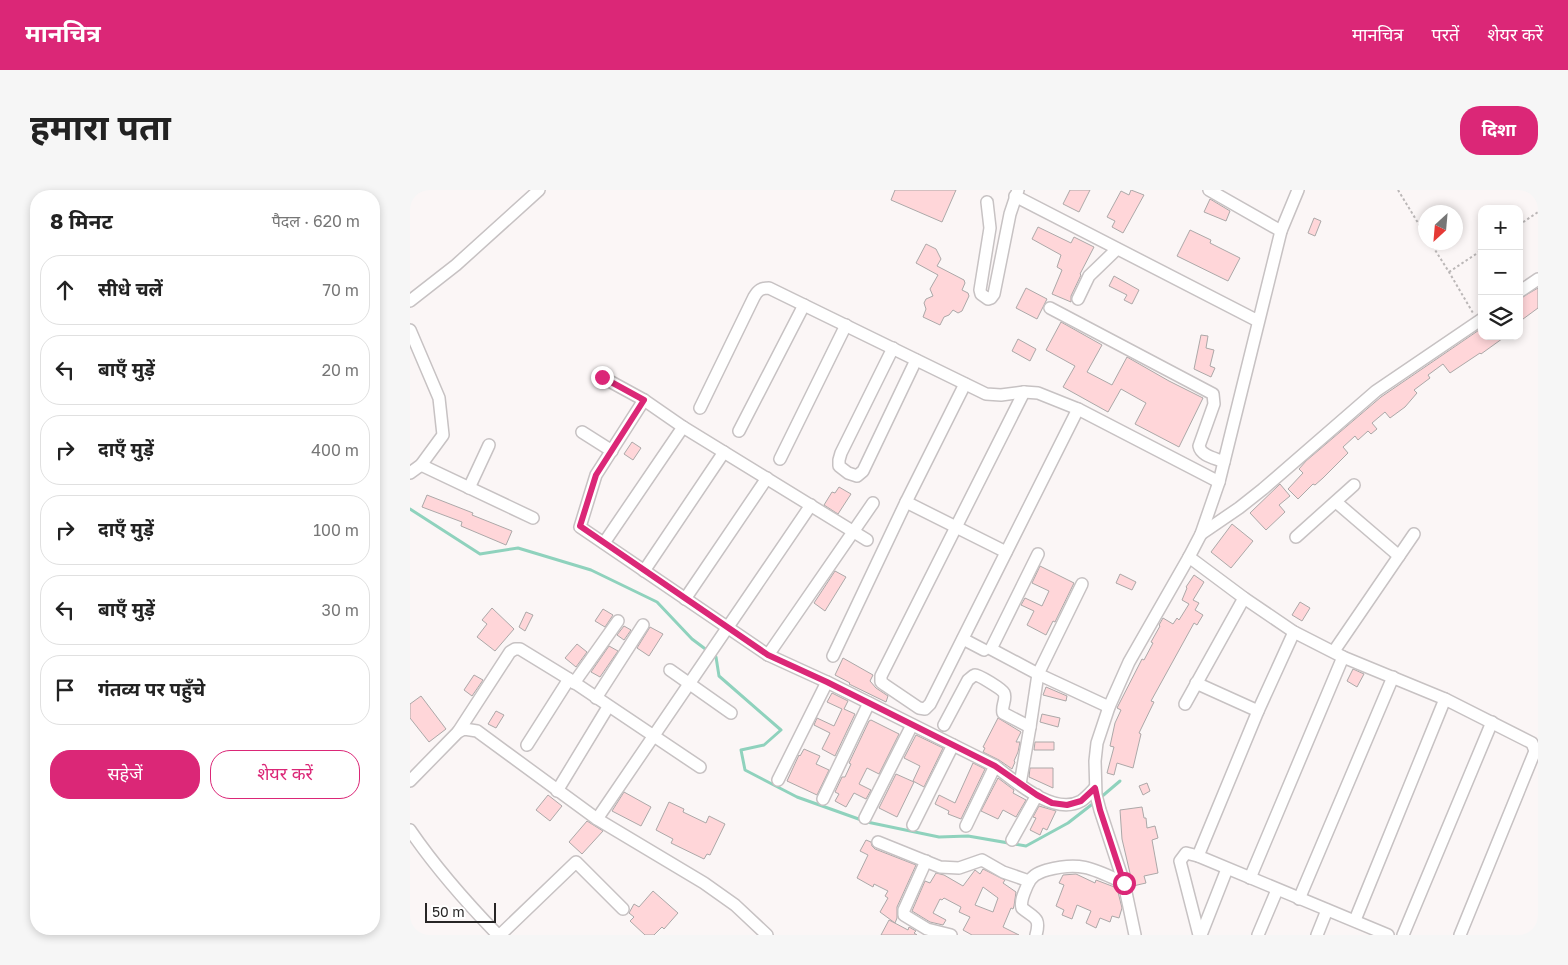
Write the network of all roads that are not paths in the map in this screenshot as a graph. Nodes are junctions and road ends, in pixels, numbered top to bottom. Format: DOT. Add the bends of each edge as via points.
graph roads {
  1 [pos="539,190"];
  2 [pos="1209,190"];
  3 [pos="1298,190"];
  4 [pos="1017,193"];
  5 [pos="987,202"];
  6 [pos="1281,231"];
  7 [pos="1117,249"];
  8 [pos="1538,280"];
  9 [pos="1523,289"];
  10 [pos="1078,299"];
  11 [pos="410,301"];
  12 [pos="804,305"];
  13 [pos="1050,308"];
  14 [pos="1258,321"];
  15 [pos="1478,321"];
  16 [pos="846,325"];
  17 [pos="410,330"];
  18 [pos="893,348"];
  19 [pos="916,360"];
  20 [pos="602,377"];
  21 [pos="965,384"];
  22 [pos="1024,392"];
  23 [pos="644,400"];
  24 [pos="700,408"];
  25 [pos="1078,409"];
  26 [pos="683,427"];
  27 [pos="739,431"];
  28 [pos="582,432"];
  29 [pos="489,445"];
  30 [pos="612,451"];
  31 [pos="724,452"];
  32 [pos="780,459"];
  33 [pos="1224,462"];
  34 [pos="421,465"];
  35 [pos="410,474"];
  36 [pos="767,478"];
  37 [pos="1219,482"];
  38 [pos="1354,485"];
  39 [pos="469,488"];
  40 [pos="906,502"];
  41 [pos="1336,502"];
  42 [pos="873,503"];
  43 [pos="811,506"];
  44 [pos="533,518"];
  45 [pos="956,527"];
  46 [pos="853,531"];
  47 [pos="1201,534"];
  48 [pos="1414,534"];
  49 [pos="1296,537"];
  50 [pos="867,540"];
  51 [pos="604,543"];
  52 [pos="1006,552"];
  53 [pos="1038,554"];
  54 [pos="1399,556"];
  55 [pos="1189,557"];
  56 [pos="644,571"];
  57 [pos="1082,584"];
  58 [pos="1244,598"];
  59 [pos="685,599"];
  60 [pos="618,621"];
  61 [pos="643,626"];
  62 [pos="728,628"];
  63 [pos="1294,632"];
  64 [pos="963,639"];
  65 [pos="984,650"];
  66 [pos="1339,654"];
  67 [pos="768,655"];
  68 [pos="833,656"];
  69 [pos="670,670"];
  70 [pos="1038,674"];
  71 [pos="1393,677"];
  72 [pos="572,681"];
  73 [pos="827,682"];
  74 [pos="690,683"];
  75 [pos="1196,683"];
  76 [pos="596,698"];
  77 [pos="1445,699"];
  78 [pos="868,703"];
  79 [pos="1185,704"];
  80 [pos="608,707"];
  81 [pos="1109,707"];
  82 [pos="1258,711"];
  83 [pos="731,713"];
  84 [pos="1492,722"];
  85 [pos="912,725"];
  86 [pos="944,725"];
  87 [pos="1030,727"];
  88 [pos="458,732"];
  89 [pos="654,736"];
  90 [pos="527,745"];
  91 [pos="953,746"];
  92 [pos="995,766"];
  93 [pos="700,767"];
  94 [pos="778,780"];
  95 [pos="410,781"];
  96 [pos="1020,784"];
  97 [pos="557,791"];
  98 [pos="1096,791"];
  99 [pos="1037,795"];
  100 [pos="823,799"];
  101 [pos="865,818"];
  102 [pos="597,819"];
  103 [pos="913,826"];
  104 [pos="966,826"];
  105 [pos="410,830"];
  106 [pos="1012,840"];
  107 [pos="878,842"];
  108 [pos="1198,856"];
  109 [pos="926,862"];
  110 [pos="1227,869"];
  111 [pos="1250,878"];
  112 [pos="1029,881"];
  113 [pos="1124,883"];
  114 [pos="1277,890"];
  115 [pos="1299,899"];
  116 [pos="623,909"];
  117 [pos="1327,910"];
  118 [pos="1355,920"];
  119 [pos="1381,934"];
  120 [pos="499,935"];
  121 [pos="767,935"];
  122 [pos="951,935"];
  123 [pos="1036,935"];
  124 [pos="1135,935"];
  125 [pos="1200,935"];
  126 [pos="1258,935"];
  127 [pos="1317,935"];
  128 [pos="1404,935"];
  129 [pos="1460,935"];
  1 -- 11 [label="street" via="456,265"];
  2 -- 6 [label="street"];
  3 -- 6 [label="street"];
  4 -- 5 [label="street" via="994,294 988,299 980,290 990,228"];
  4 -- 7 [label="street"];
  6 -- 14 [label="street"];
  7 -- 10 [label="street" via="1090,276"];
  7 -- 14 [label="street"];
  8 -- 9 [label="street"];
  12 -- 16 [label="street"];
  12 -- 24 [label="street" via="769,288 757,291"];
  12 -- 27 [label="street"];
  13 -- 33 [label="street" via="1213,394 1214,404 1199,446 1203,454"];
  14 -- 33 [label="street"];
  15 -- 47 [label="street" via="1376,391 1263,489"];
  16 -- 18 [label="street"];
  16 -- 32 [label="street"];
  17 -- 34 [label="street" via="439,398 443,435"];
  18 -- 19 [label="street"];
  18 -- 19 [label="street" via="839,460 840,466 854,476 863,471"];
  19 -- 21 [label="street"];
  20 -- 23 [label="street"];
  21 -- 22 [label="street" via="986,394"];
  21 -- 40 [label="street"];
  22 -- 25 [label="street" via="1038,393"];
  22 -- 45 [label="street"];
  23 -- 26 [label="street"];
  23 -- 30 [label="street"];
  25 -- 37 [label="street"];
  25 -- 52 [label="street"];
  26 -- 31 [label="street"];
  26 -- 51 [label="street"];
  28 -- 30 [label="street"];
  29 -- 39 [label="street"];
  30 -- 51 [label="street" via="596,475 580,526"];
  31 -- 36 [label="street"];
  31 -- 56 [label="street"];
  33 -- 37 [label="street"];
  34 -- 35 [label="street"];
  34 -- 39 [label="street"];
  36 -- 43 [label="street"];
  36 -- 59 [label="street"];
  37 -- 47 [label="street"];
  38 -- 41 [label="street"];
  39 -- 44 [label="street"];
  40 -- 45 [label="street"];
  40 -- 68 [label="street"];
  41 -- 49 [label="street"];
  41 -- 54 [label="street"];
  42 -- 46 [label="street"];
  43 -- 46 [label="street"];
  43 -- 62 [label="street"];
  45 -- 52 [label="street"];
  45 -- 64 [label="street" via="881,676 881,682 925,709"];
  46 -- 50 [label="street"];
  46 -- 67 [label="street"];
  47 -- 55 [label="street"];
  48 -- 54 [label="street"];
  51 -- 56 [label="street"];
  52 -- 64 [label="street"];
  53 -- 70 [label="street" via="991,649"];
  54 -- 66 [label="street"];
  55 -- 58 [label="street"];
  55 -- 81 [label="street" via="1129,662"];
  56 -- 59 [label="street"];
  57 -- 70 [label="street"];
  58 -- 63 [label="street"];
  58 -- 75 [label="street"];
  59 -- 62 [label="street"];
  60 -- 72 [label="street"];
  61 -- 76 [label="street"];
  62 -- 67 [label="street"];
  62 -- 74 [label="street"];
  63 -- 66 [label="street"];
  63 -- 82 [label="street"];
  64 -- 65 [label="street"];
  66 -- 71 [label="street"];
  66 -- 111 [label="street"];
  67 -- 73 [label="street"];
  69 -- 74 [label="street"];
  70 -- 81 [label="street"];
  70 -- 87 [label="street"];
  71 -- 77 [label="street"];
  71 -- 115 [label="street"];
  72 -- 76 [label="street"];
  72 -- 88 [label="street" via="515,649"];
  72 -- 90 [label="street"];
  73 -- 78 [label="street"];
  73 -- 94 [label="street"];
  74 -- 83 [label="street"];
  74 -- 89 [label="street"];
  75 -- 79 [label="street"];
  75 -- 82 [label="street"];
  76 -- 80 [label="street"];
  77 -- 84 [label="street"];
  77 -- 118 [label="street"];
  78 -- 85 [label="street"];
  78 -- 100 [label="street"];
  80 -- 89 [label="street"];
  80 -- 97 [label="street"];
  81 -- 98 [label="street" via="1097,743"];
  82 -- 108 [label="street"];
  84 -- 128 [label="street"];
  84 -- 129 [label="street" via="1532,743 1534,751"];
  85 -- 91 [label="street"];
  85 -- 101 [label="street"];
  86 -- 87 [label="street" via="968,680 978,675 1004,694 1003,713"];
  87 -- 96 [label="street"];
  88 -- 95 [label="street"];
  88 -- 97 [label="street" via="464,729 476,731"];
  89 -- 93 [label="street"];
  89 -- 102 [label="street"];
  91 -- 92 [label="street"];
  91 -- 103 [label="street"];
  92 -- 96 [label="street"];
  92 -- 104 [label="street"];
  96 -- 99 [label="street"];
  97 -- 102 [label="street"];
  98 -- 99 [label="street" via="1067,805 1052,803"];
  98 -- 113 [label="street"];
  99 -- 106 [label="street"];
  102 -- 121 [label="street" via="704,883 735,905"];
  105 -- 120 [label="street" via="445,878"];
  107 -- 109 [label="street"];
  108 -- 110 [label="street"];
  108 -- 125 [label="street" via="1186,853 1180,860"];
  109 -- 112 [label="street" via="959,868 982,860"];
  109 -- 122 [label="street" via="904,915 927,929"];
  110 -- 111 [label="street"];
  110 -- 125 [label="street"];
  111 -- 114 [label="street"];
  112 -- 113 [label="street" via="1035,874 1074,865"];
  112 -- 123 [label="street" via="1021,903 1022,908 1037,920"];
  113 -- 124 [label="street"];
  114 -- 115 [label="street"];
  114 -- 126 [label="street"];
  115 -- 117 [label="street"];
  116 -- 120 [label="street" via="576,862"];
  117 -- 118 [label="street"];
  117 -- 127 [label="street"];
  118 -- 119 [label="street"];
}
